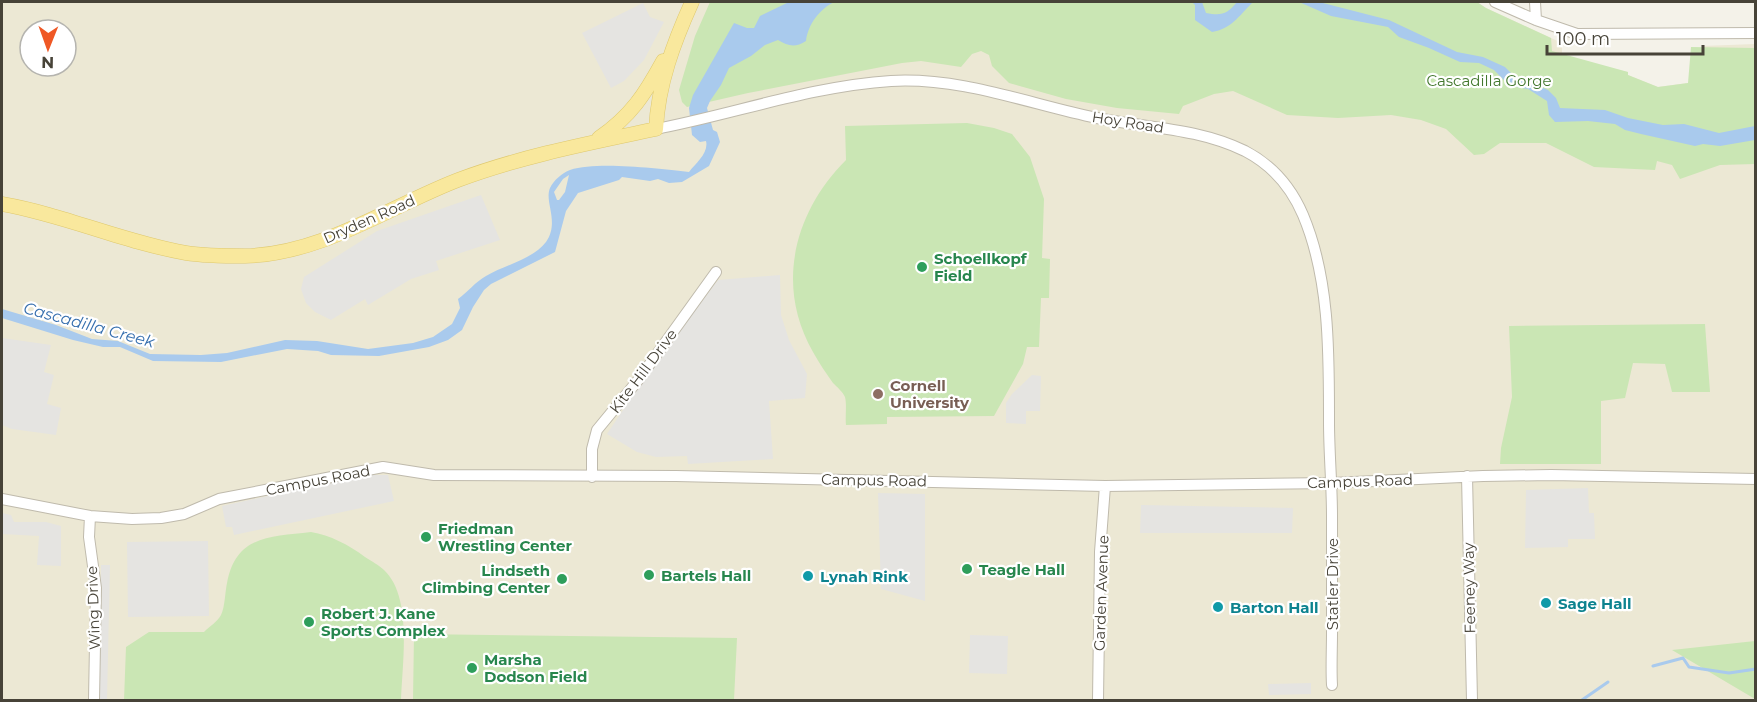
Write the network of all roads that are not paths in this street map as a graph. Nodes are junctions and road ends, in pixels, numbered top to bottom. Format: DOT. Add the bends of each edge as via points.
graph roads {
  1 [pos="692,2"];
  2 [pos="1495,2"];
  3 [pos="1535,2"];
  4 [pos="1536,20"];
  5 [pos="1755,33"];
  6 [pos="677,37"];
  7 [pos="656,129"];
  8 [pos="593,142"];
  9 [pos="2,204"];
  10 [pos="716,272"];
  11 [pos="1467,476"];
  12 [pos="592,477"];
  13 [pos="1755,479"];
  14 [pos="1332,483"];
  15 [pos="1105,486"];
  16 [pos="2,499"];
  17 [pos="90,516"];
  18 [pos="1332,685"];
  19 [pos="94,700"];
  20 [pos="1098,700"];
  21 [pos="1472,700"];
  1 -- 6 [label="main road, Dryden Road"];
  2 -- 4 [label="street"];
  3 -- 4 [label="street"];
  4 -- 5 [label="street" via="1585,35"];
  6 -- 7 [label="main road, Dryden Road" via="661,92"];
  6 -- 8 [label="main road, Dryden Road" via="638,102"];
  7 -- 8 [label="main road, Dryden Road"];
  7 -- 14 [label="street, Hoy Road" via="852,85 934,82 1101,119 1198,134 1262,161 1295,199 1322,285"];
  8 -- 9 [label="main road, Dryden Road" via="469,176 418,196 336,237 248,256 189,254"];
  10 -- 12 [label="street, Kite Hill Drive" via="597,430"];
  11 -- 13 [label="street, Campus Road"];
  11 -- 14 [label="street, Campus Road"];
  11 -- 21 [label="street, Feeney Way"];
  12 -- 15 [label="street, Campus Road"];
  12 -- 17 [label="street, Campus Road" via="434,475 379,467 219,499 178,516"];
  14 -- 15 [label="street, Campus Road"];
  14 -- 18 [label="street, Statler Drive"];
  15 -- 20 [label="street, Garden Avenue"];
  16 -- 17 [label="street, Campus Road"];
  17 -- 19 [label="street, Wing Drive" via="96,588"];
}
